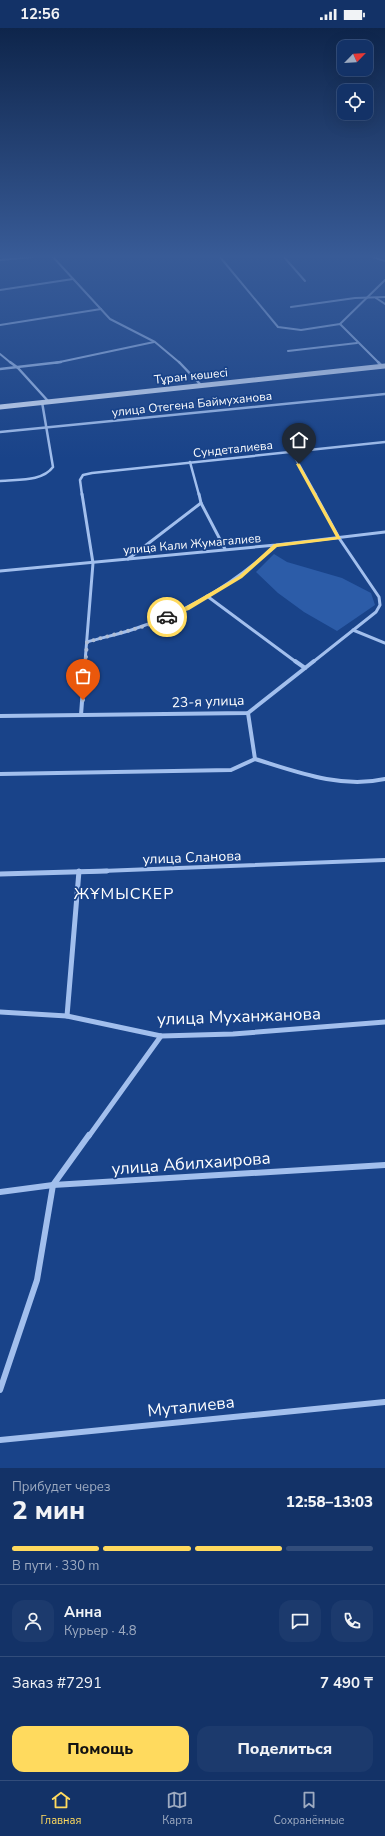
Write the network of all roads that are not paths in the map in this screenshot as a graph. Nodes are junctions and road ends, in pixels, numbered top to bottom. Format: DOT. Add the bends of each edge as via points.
graph roads {
  1 [pos="118,324"];
  2 [pos="276,324"];
  3 [pos="338,324"];
  4 [pos="340,324"];
  5 [pos="154,342"];
  6 [pos="357,343"];
  7 [pos="288,351"];
  8 [pos="0,354"];
  9 [pos="384,366"];
  10 [pos="18,368"];
  11 [pos="0,369"];
  12 [pos="200,384"];
  13 [pos="385,394"];
  14 [pos="48,401"];
  15 [pos="42,402"];
  16 [pos="0,407"];
  17 [pos="46,427"];
  18 [pos="0,432"];
  19 [pos="385,442"];
  20 [pos="292,452"];
  21 [pos="190,462"];
  22 [pos="0,481"];
  23 [pos="201,503"];
  24 [pos="385,532"];
  25 [pos="339,538"];
  26 [pos="276,545"];
  27 [pos="225,549"];
  28 [pos="128,559"];
  29 [pos="93,563"];
  30 [pos="0,571"];
  31 [pos="207,596"];
  32 [pos="353,630"];
  33 [pos="87,642"];
  34 [pos="385,643"];
  35 [pos="305,668"];
  36 [pos="248,713"];
  37 [pos="82,715"];
  38 [pos="0,716"];
  39 [pos="255,760"];
  40 [pos="0,774"];
  41 [pos="385,779"];
  42 [pos="385,860"];
  43 [pos="79,871"];
  44 [pos="0,874"];
  45 [pos="0,1012"];
  46 [pos="67,1016"];
  47 [pos="385,1022"];
  48 [pos="161,1036"];
  49 [pos="385,1165"];
  50 [pos="53,1185"];
  51 [pos="0,1192"];
  52 [pos="0,1390"];
  53 [pos="385,1402"];
  54 [pos="0,1440"];
  1 -- 5 [label="street"];
  2 -- 3 [label="street" via="284,329"];
  4 -- 6 [label="street"];
  5 -- 10 [label="street"];
  5 -- 12 [label="street" via="179,362"];
  6 -- 7 [label="street"];
  6 -- 9 [label="street"];
  8 -- 10 [label="street"];
  9 -- 12 [label="street, Тұран көшесі"];
  10 -- 11 [label="street"];
  10 -- 14 [label="street"];
  12 -- 14 [label="street, Тұран көшесі"];
  13 -- 17 [label="street, улица Отегена Баймуханова"];
  14 -- 15 [label="street, Тұран көшесі"];
  15 -- 16 [label="street, Тұран көшесі"];
  15 -- 17 [label="street"];
  17 -- 18 [label="street, улица Отегена Баймуханова"];
  17 -- 22 [label="street" via="53,467 51,472 43,477"];
  19 -- 20 [label="street, Сундеталиева"];
  20 -- 21 [label="street, Сундеталиева"];
  20 -- 25 [label="street"];
  21 -- 23 [label="street"];
  21 -- 29 [label="street, Сундеталиева" via="83,475 80,480"];
  23 -- 27 [label="street"];
  23 -- 28 [label="street"];
  24 -- 25 [label="street, улица Кали Жумагалиев"];
  25 -- 26 [label="street, улица Кали Жумагалиев"];
  25 -- 32 [label="street, 23-я улица" via="379,597 380,605 376,612"];
  26 -- 27 [label="street, улица Кали Жумагалиев"];
  26 -- 31 [label="street" via="240,577"];
  27 -- 28 [label="street, улица Кали Жумагалиев"];
  28 -- 29 [label="street, улица Кали Жумагалиев"];
  29 -- 30 [label="street, улица Кали Жумагалиев"];
  29 -- 33 [label="street"];
  31 -- 33 [label="street" via="187,608 145,626"];
  31 -- 35 [label="street"];
  32 -- 34 [label="street"];
  32 -- 35 [label="street, 23-я улица"];
  33 -- 37 [label="street"];
  35 -- 36 [label="street, 23-я улица"];
  36 -- 37 [label="street, 23-я улица"];
  36 -- 39 [label="street"];
  37 -- 38 [label="street, 23-я улица"];
  39 -- 40 [label="street" via="231,770"];
  39 -- 41 [label="street" via="310,776 358,784"];
  42 -- 43 [label="street, улица Сланова"];
  43 -- 44 [label="street, улица Сланова"];
  43 -- 46 [label="street"];
  45 -- 46 [label="street, улица Муханжанова"];
  46 -- 48 [label="street, улица Муханжанова"];
  47 -- 48 [label="street, улица Муханжанова" via="233,1034"];
  48 -- 50 [label="street"];
  49 -- 50 [label="street, улица Абилхаирова"];
  50 -- 51 [label="street, улица Абилхаирова"];
  50 -- 52 [label="street" via="38,1280"];
  53 -- 54 [label="street, Муталиева"];
}
